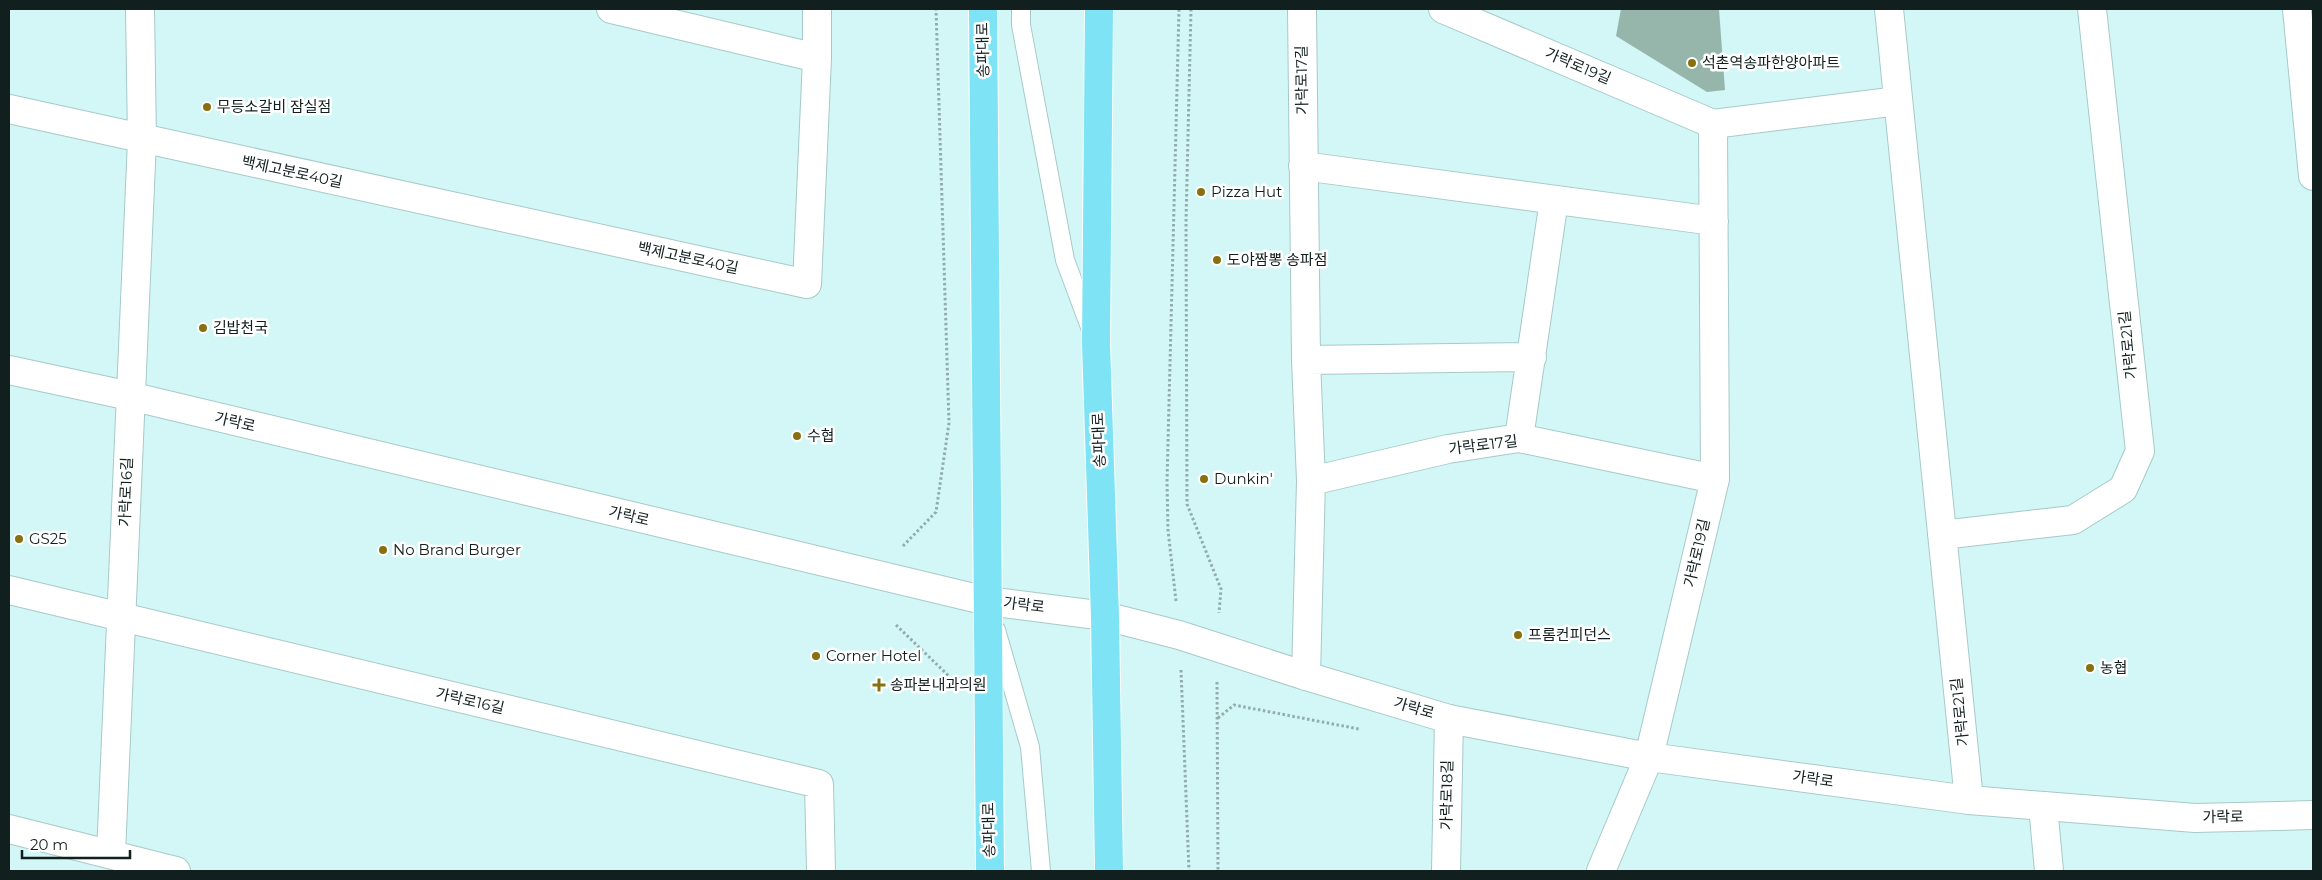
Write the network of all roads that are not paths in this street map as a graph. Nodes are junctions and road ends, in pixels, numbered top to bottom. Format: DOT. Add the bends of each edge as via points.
graph roads {
  1 [pos="140,9"];
  2 [pos="611,9"];
  3 [pos="817,9"];
  4 [pos="983,9"];
  5 [pos="1020,9"];
  6 [pos="1099,9"];
  7 [pos="1302,9"];
  8 [pos="1443,9"];
  9 [pos="1889,9"];
  10 [pos="2092,9"];
  11 [pos="2297,9"];
  12 [pos="817,58"];
  13 [pos="1898,101"];
  14 [pos="9,109"];
  15 [pos="1713,124"];
  16 [pos="142,140"];
  17 [pos="2313,164"];
  18 [pos="1303,166"];
  19 [pos="1554,200"];
  20 [pos="1714,221"];
  21 [pos="1096,343"];
  22 [pos="1532,357"];
  23 [pos="1306,360"];
  24 [pos="9,370"];
  25 [pos="130,396"];
  26 [pos="1519,438"];
  27 [pos="1715,479"];
  28 [pos="1311,481"];
  29 [pos="1942,535"];
  30 [pos="9,590"];
  31 [pos="987,601"];
  32 [pos="1105,616"];
  33 [pos="121,617"];
  34 [pos="1306,676"];
  35 [pos="1449,719"];
  36 [pos="1649,758"];
  37 [pos="1969,800"];
  38 [pos="2043,806"];
  39 [pos="2313,815"];
  40 [pos="9,829"];
  41 [pos="111,854"];
  42 [pos="176,871"];
  43 [pos="821,871"];
  44 [pos="990,871"];
  45 [pos="1041,871"];
  46 [pos="1109,871"];
  47 [pos="1446,871"];
  48 [pos="1600,871"];
  49 [pos="2049,871"];
  1 -- 16 [label="street"];
  2 -- 12 [label="street"];
  3 -- 12 [label="street"];
  4 -- 31 [label="main road, 송파대로"];
  5 -- 21 [label="lane" via="1065,260"];
  6 -- 21 [label="main road, 송파대로"];
  7 -- 18 [label="street, 가락로17길"];
  8 -- 15 [label="street, 가락로19길"];
  9 -- 13 [label="street, 가락로21길"];
  10 -- 29 [label="street, 가락로21길" via="2140,451 2123,489 2072,520"];
  11 -- 17 [label="street"];
  12 -- 16 [label="street, 백제고분로40길" via="807,284"];
  13 -- 15 [label="street"];
  13 -- 29 [label="street, 가락로21길"];
  14 -- 16 [label="street, 백제고분로40길"];
  15 -- 20 [label="street, 가락로19길"];
  16 -- 25 [label="street"];
  18 -- 19 [label="street"];
  18 -- 23 [label="street, 가락로17길"];
  19 -- 20 [label="street"];
  19 -- 22 [label="street"];
  20 -- 27 [label="street, 가락로19길"];
  21 -- 32 [label="main road, 송파대로"];
  22 -- 23 [label="street"];
  22 -- 26 [label="street"];
  23 -- 28 [label="street, 가락로17길"];
  24 -- 25 [label="street, 가락로"];
  25 -- 31 [label="street, 가락로"];
  25 -- 33 [label="street, 가락로16길"];
  26 -- 27 [label="street, 가락로17길"];
  26 -- 28 [label="street, 가락로17길" via="1448,449"];
  27 -- 36 [label="street, 가락로19길"];
  28 -- 34 [label="street, 가락로17길"];
  29 -- 37 [label="street, 가락로21길"];
  30 -- 33 [label="street, 가락로16길"];
  31 -- 32 [label="street, 가락로"];
  31 -- 44 [label="main road, 송파대로"];
  31 -- 45 [label="lane" via="1030,747"];
  32 -- 34 [label="street, 가락로" via="1179,635"];
  32 -- 46 [label="main road, 송파대로"];
  33 -- 41 [label="street, 가락로16길"];
  33 -- 43 [label="street, 가락로16길" via="819,784"];
  34 -- 35 [label="street, 가락로"];
  35 -- 36 [label="street, 가락로"];
  35 -- 47 [label="street, 가락로18길"];
  36 -- 37 [label="street, 가락로"];
  36 -- 48 [label="street, 가락로19길"];
  37 -- 38 [label="street, 가락로"];
  38 -- 39 [label="street, 가락로" via="2194,818"];
  38 -- 49 [label="street"];
  40 -- 41 [label="street"];
  41 -- 42 [label="street"];
}
